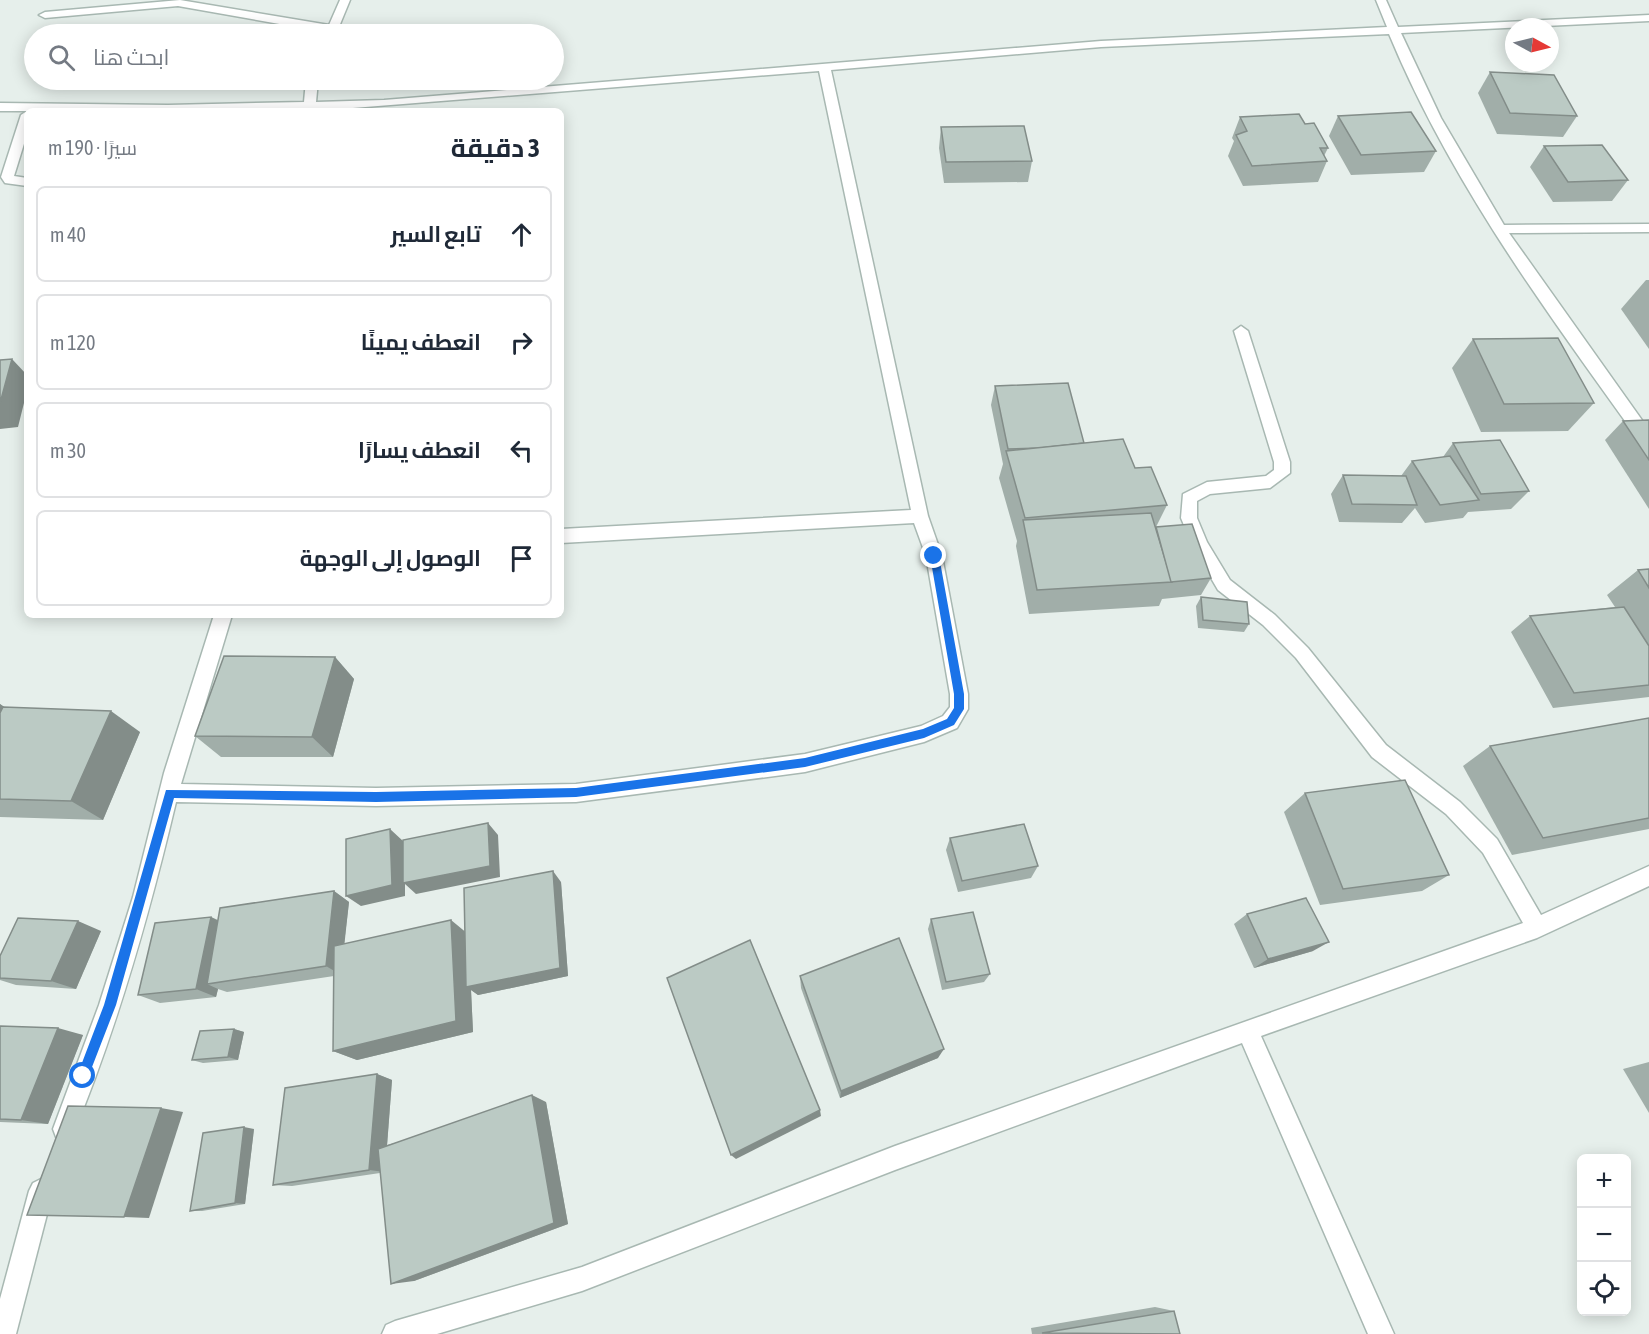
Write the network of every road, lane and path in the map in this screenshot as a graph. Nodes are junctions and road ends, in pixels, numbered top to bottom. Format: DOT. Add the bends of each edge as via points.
graph roads {
  1 [pos="345,0"];
  2 [pos="1381,0"];
  3 [pos="119,3"];
  4 [pos="45,15"];
  5 [pos="1649,18"];
  6 [pos="290,24"];
  7 [pos="335,24"];
  8 [pos="1393,31"];
  9 [pos="824,67"];
  10 [pos="311,90"];
  11 [pos="563,90"];
  12 [pos="564,90"];
  13 [pos="0,107"];
  14 [pos="309,108"];
  15 [pos="325,108"];
  16 [pos="24,110"];
  17 [pos="24,124"];
  18 [pos="24,182"];
  19 [pos="1649,228"];
  20 [pos="1502,229"];
  21 [pos="1241,331"];
  22 [pos="1649,442"];
  23 [pos="920,516"];
  24 [pos="564,536"];
  25 [pos="222,618"];
  26 [pos="170,793"];
  27 [pos="1649,876"];
  28 [pos="1537,928"];
  29 [pos="1247,1030"];
  30 [pos="55,1152"];
  31 [pos="47,1173"];
  32 [pos="3,1334"];
  33 [pos="395,1334"];
  34 [pos="1381,1334"];
  1 -- 7 [label="street"];
  2 -- 8 [label="street"];
  3 -- 4 [label="street"];
  3 -- 6 [label="street" via="178,3"];
  5 -- 8 [label="street"];
  8 -- 9 [label="street" via="1101,45"];
  8 -- 20 [label="street" via="1459,166"];
  9 -- 12 [label="street"];
  9 -- 23 [label="street"];
  10 -- 14 [label="street"];
  11 -- 15 [label="street"];
  13 -- 16 [label="street"];
  17 -- 18 [label="street" via="7,177"];
  19 -- 20 [label="street"];
  20 -- 22 [label="street" via="1540,291"];
  21 -- 28 [label="street" via="1282,462 1282,473 1269,482 1207,488 1189,498 1189,518 1200,544 1224,585 1269,620 1302,653 1378,751 1453,808 1490,846"];
  23 -- 24 [label="street"];
  23 -- 26 [label="street" via="934,556 959,694 959,709 950,722 937,729 805,763 576,793 376,797"];
  25 -- 26 [label="street"];
  26 -- 30 [label="street" via="110,1005"];
  27 -- 28 [label="street"];
  28 -- 29 [label="street"];
  29 -- 33 [label="street" via="895,1158 582,1279"];
  29 -- 34 [label="street"];
  31 -- 32 [label="street"];
}
